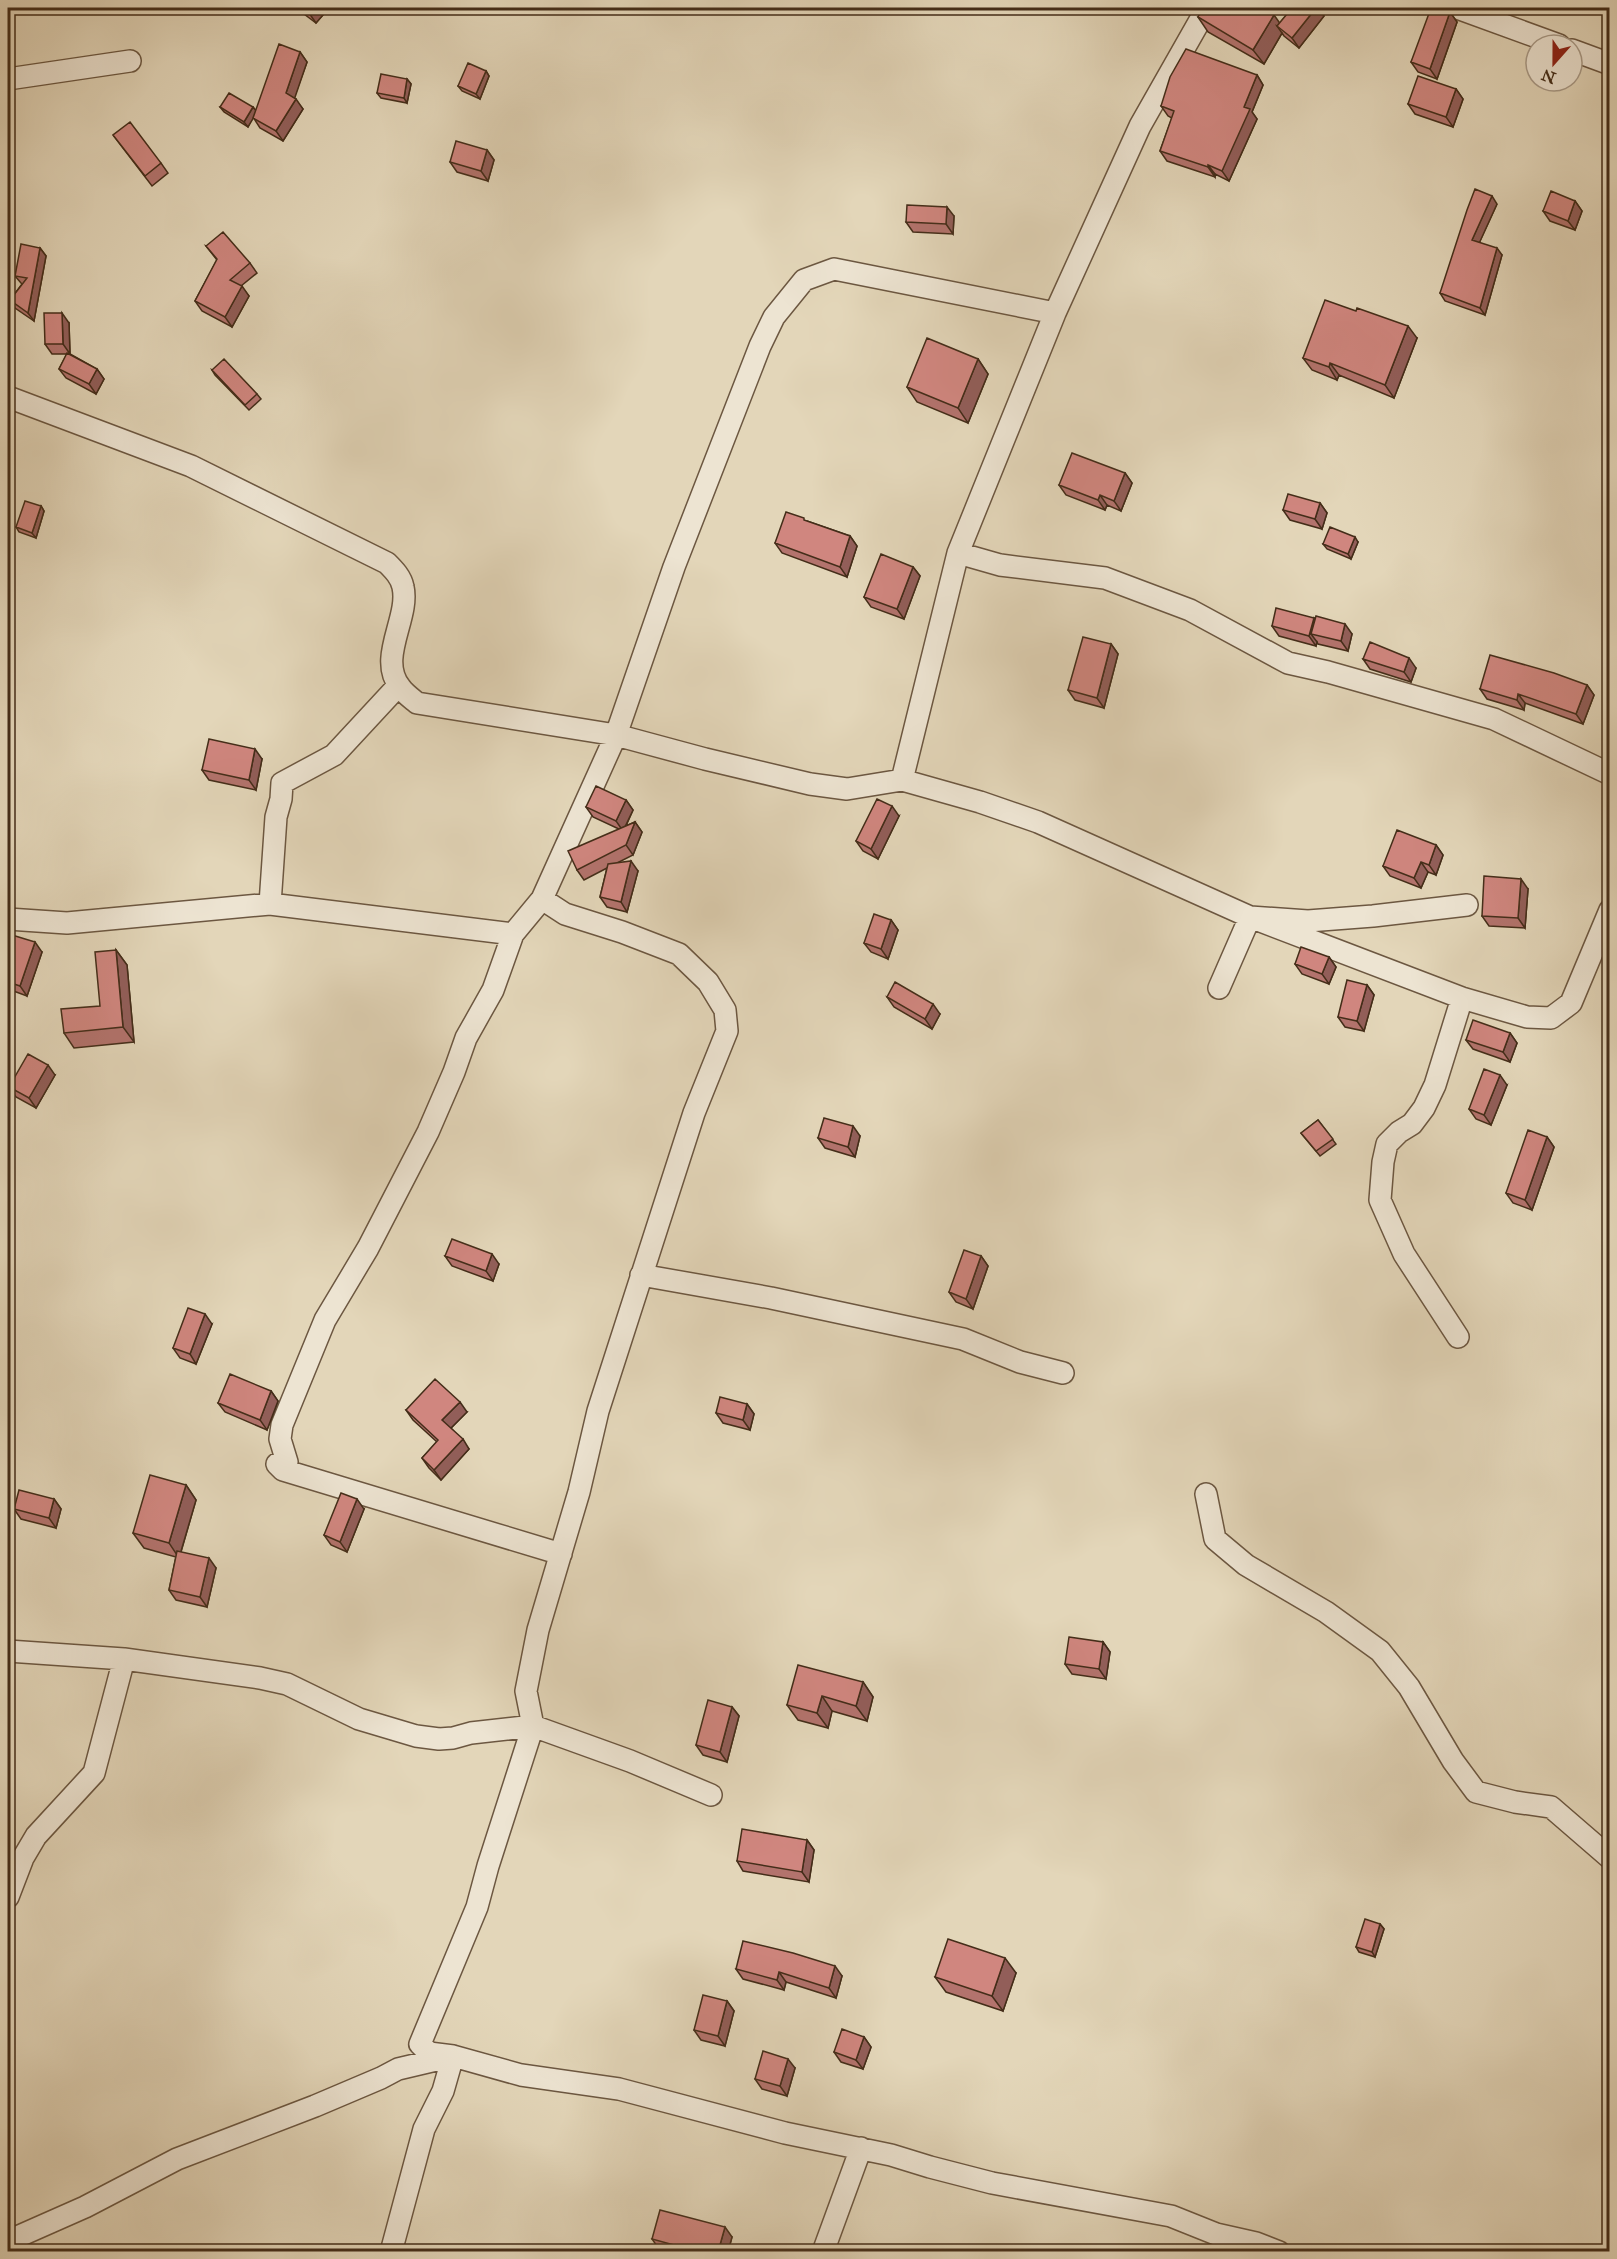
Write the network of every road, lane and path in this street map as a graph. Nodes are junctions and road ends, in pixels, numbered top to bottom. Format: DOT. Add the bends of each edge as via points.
graph roads {
  1 [pos="1207,8"];
  2 [pos="1457,8"];
  3 [pos="1526,33"];
  4 [pos="1584,54"];
  5 [pos="130,61"];
  6 [pos="1610,64"];
  7 [pos="8,79"];
  8 [pos="1054,313"];
  9 [pos="8,397"];
  10 [pos="958,553"];
  11 [pos="398,686"];
  12 [pos="616,735"];
  13 [pos="1610,774"];
  14 [pos="902,780"];
  15 [pos="542,899"];
  16 [pos="270,904"];
  17 [pos="1467,905"];
  18 [pos="1610,910"];
  19 [pos="1250,917"];
  20 [pos="8,919"];
  21 [pos="513,934"];
  22 [pos="1219,988"];
  23 [pos="1462,998"];
  24 [pos="641,1275"];
  25 [pos="1458,1337"];
  26 [pos="1063,1373"];
  27 [pos="1206,1494"];
  28 [pos="561,1554"];
  29 [pos="8,1651"];
  30 [pos="124,1659"];
  31 [pos="532,1726"];
  32 [pos="711,1795"];
  33 [pos="1610,1858"];
  34 [pos="8,1897"];
  35 [pos="453,2056"];
  36 [pos="861,2148"];
  37 [pos="8,2241"];
  38 [pos="391,2252"];
  39 [pos="823,2252"];
  40 [pos="1279,2252"];
  1 -- 8 [label="street" via="1140,126"];
  2 -- 3 [label="street"];
  4 -- 6 [label="street"];
  5 -- 7 [label="street"];
  8 -- 10 [label="street"];
  8 -- 12 [label="street" via="834,269 804,280 774,317 760,346 674,567"];
  9 -- 11 [label="street" via="192,466 387,563 403,586 404,601 391,664"];
  10 -- 13 [label="street" via="1000,565 1105,578 1190,610 1288,663 1494,719"];
  10 -- 14 [label="street"];
  11 -- 12 [label="street" via="417,703"];
  11 -- 16 [label="street" via="334,755 282,783"];
  12 -- 14 [label="street" via="827,787 847,789"];
  12 -- 15 [label="street"];
  14 -- 19 [label="street" via="1038,822"];
  15 -- 21 [label="street"];
  15 -- 24 [label="street" via="565,914 679,954 708,982 725,1010 727,1031 694,1113"];
  16 -- 20 [label="street" via="67,923"];
  16 -- 21 [label="street"];
  17 -- 19 [label="street" via="1308,921"];
  18 -- 23 [label="street" via="1572,1003 1551,1018 1527,1017"];
  19 -- 22 [label="street"];
  19 -- 23 [label="street"];
  21 -- 28 [label="street" via="493,990 466,1038 428,1132 368,1248 325,1320 282,1425 280,1439 287,1462 277,1464 283,1470"];
  23 -- 25 [label="street" via="1424,1108 1412,1124 1387,1144 1380,1200 1404,1254"];
  24 -- 26 [label="street" via="963,1339 1020,1362"];
  24 -- 28 [label="street" via="598,1411"];
  27 -- 33 [label="street" via="1215,1539 1246,1565 1326,1612 1380,1651 1409,1686 1476,1792 1551,1807"];
  28 -- 31 [label="street" via="538,1630 526,1690"];
  29 -- 30 [label="street"];
  30 -- 31 [label="street" via="286,1684 358,1719 416,1736 453,1738"];
  30 -- 34 [label="street" via="94,1773 36,1836"];
  31 -- 32 [label="street"];
  31 -- 35 [label="street" via="477,1907 420,2044 429,2053"];
  35 -- 36 [label="street" via="521,2074 619,2089 785,2133"];
  35 -- 37 [label="street" via="398,2069 177,2159 85,2207"];
  35 -- 38 [label="street" via="443,2091 424,2129"];
  36 -- 39 [label="street"];
  36 -- 40 [label="street" via="993,2183 1171,2216"];
}
